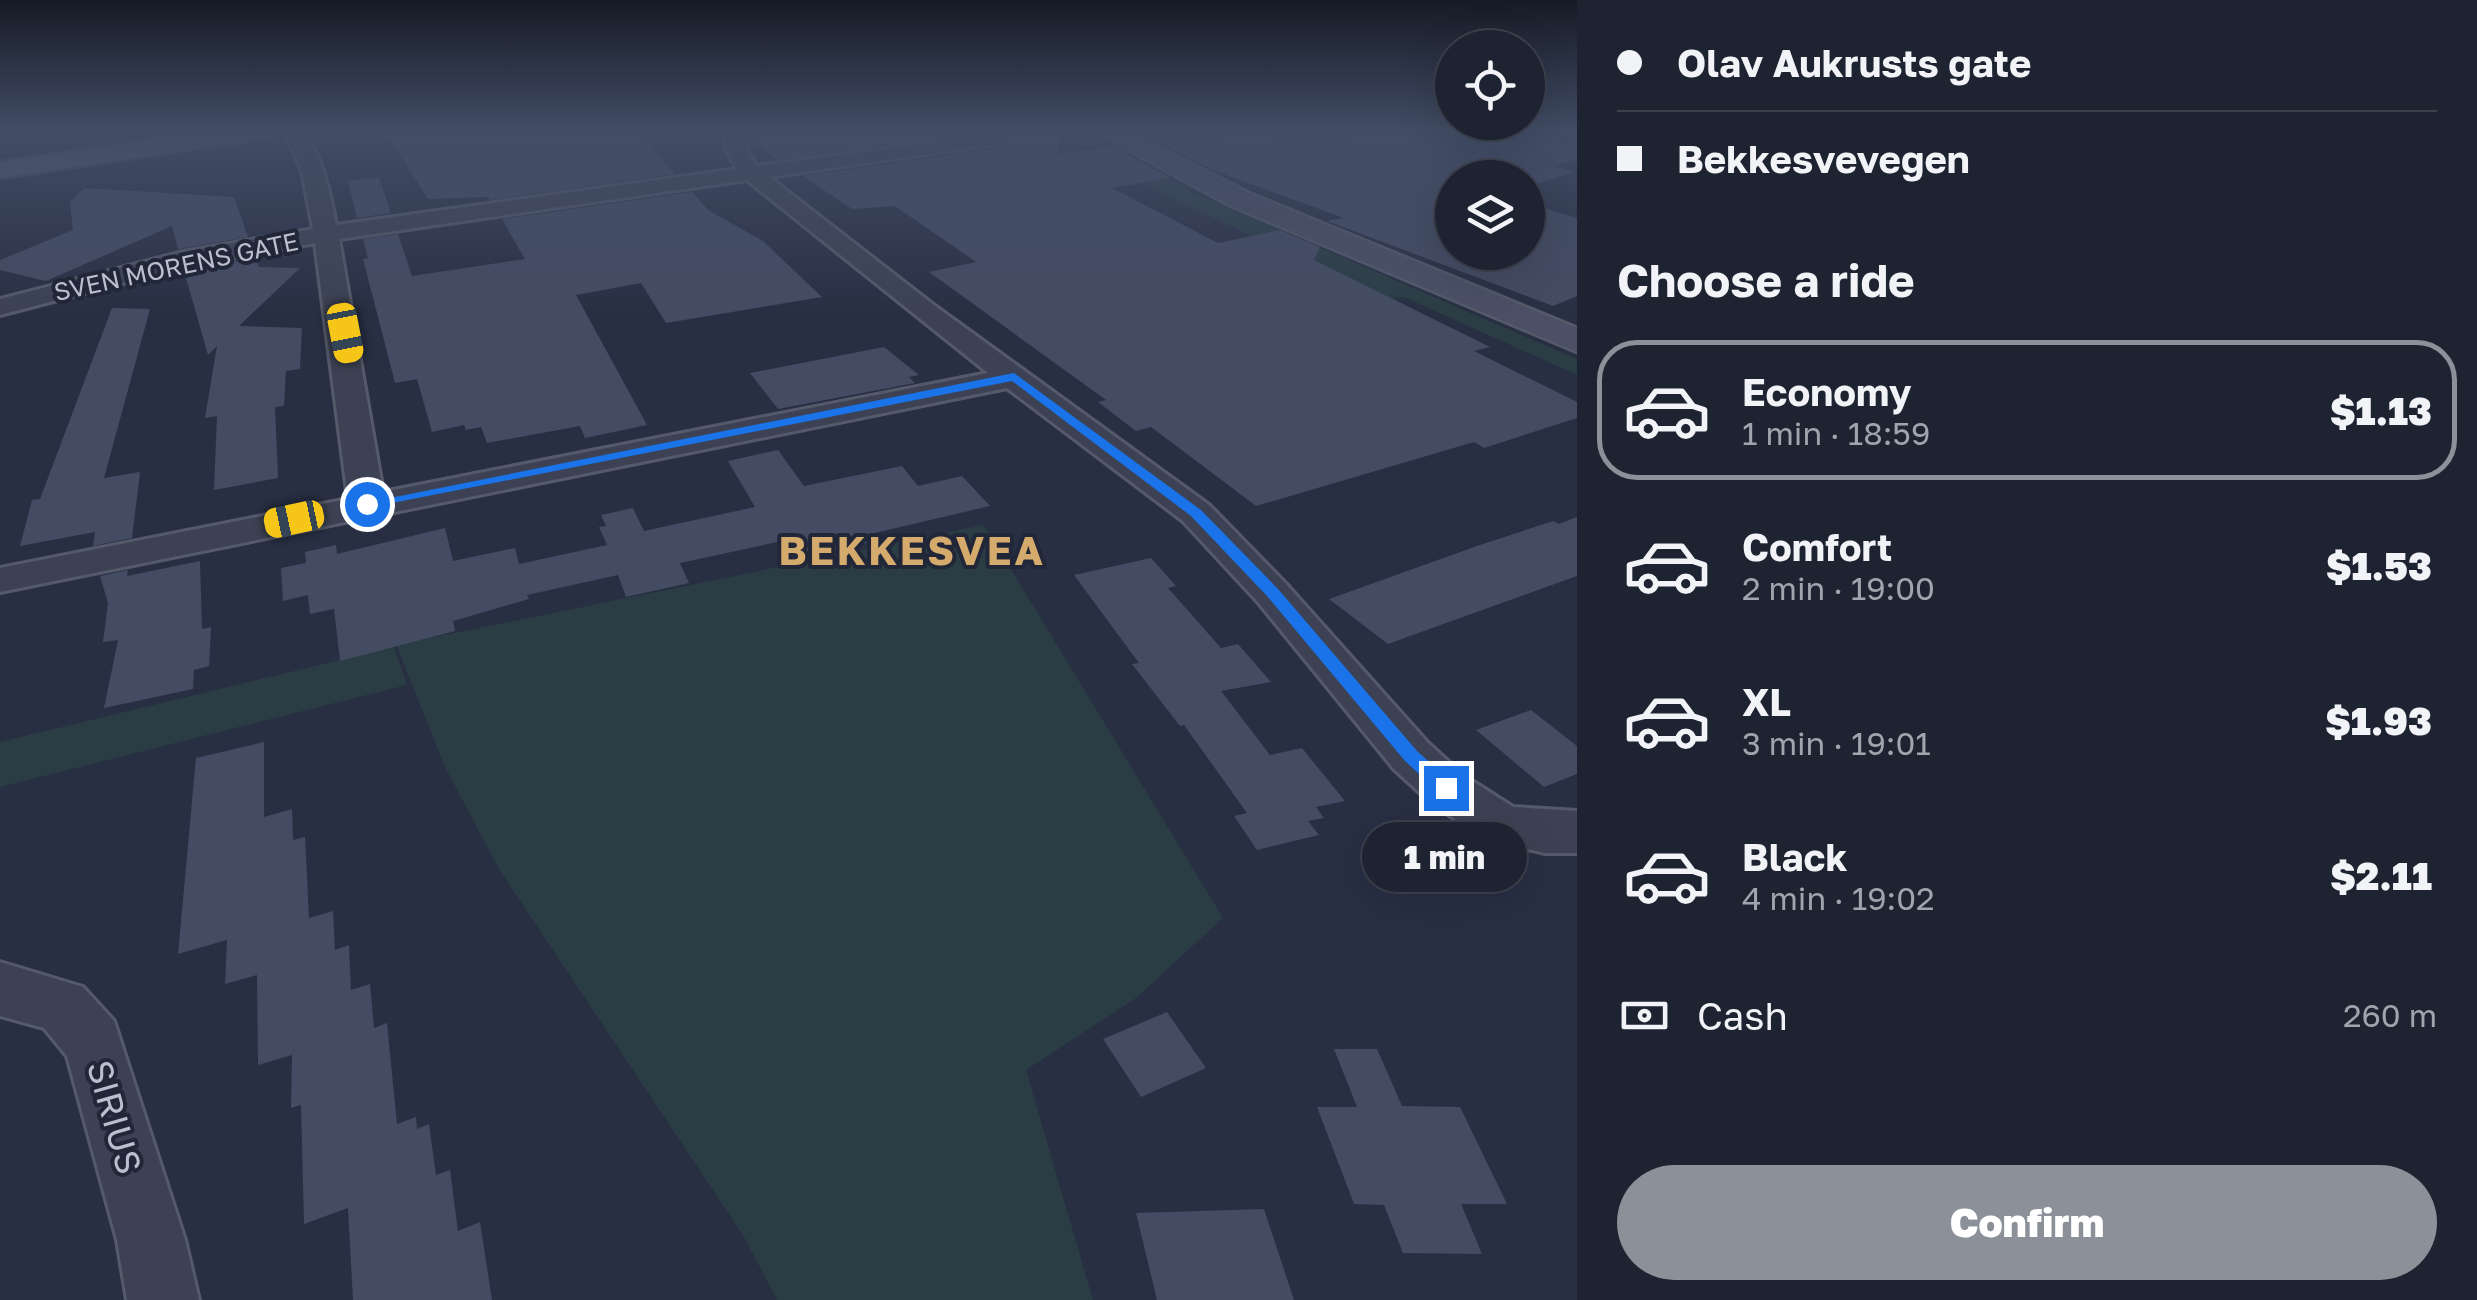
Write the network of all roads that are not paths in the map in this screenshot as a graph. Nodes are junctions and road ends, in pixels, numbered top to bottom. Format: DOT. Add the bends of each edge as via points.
graph roads {
  1 [pos="317,191"];
  2 [pos="628,191"];
  3 [pos="773,191"];
  4 [pos="1223,191"];
  5 [pos="326,234"];
  6 [pos="0,307"];
  7 [pos="1577,341"];
  8 [pos="1014,377"];
  9 [pos="367,504"];
  10 [pos="0,580"];
  11 [pos="1577,832"];
  12 [pos="0,989"];
  13 [pos="163,1300"];
  1 -- 5 [label="street"];
  2 -- 5 [label="street, SVEN MORENS GATE"];
  3 -- 8 [label="street"];
  4 -- 7 [label="main road"];
  5 -- 6 [label="street, SVEN MORENS GATE" via="183,260"];
  5 -- 9 [label="street"];
  8 -- 9 [label="street"];
  8 -- 11 [label="street" via="1196,513 1446,788 1502,824"];
  9 -- 10 [label="street"];
  12 -- 13 [label="street, SIRIUS" via="62,1006 93,1041"];
}
